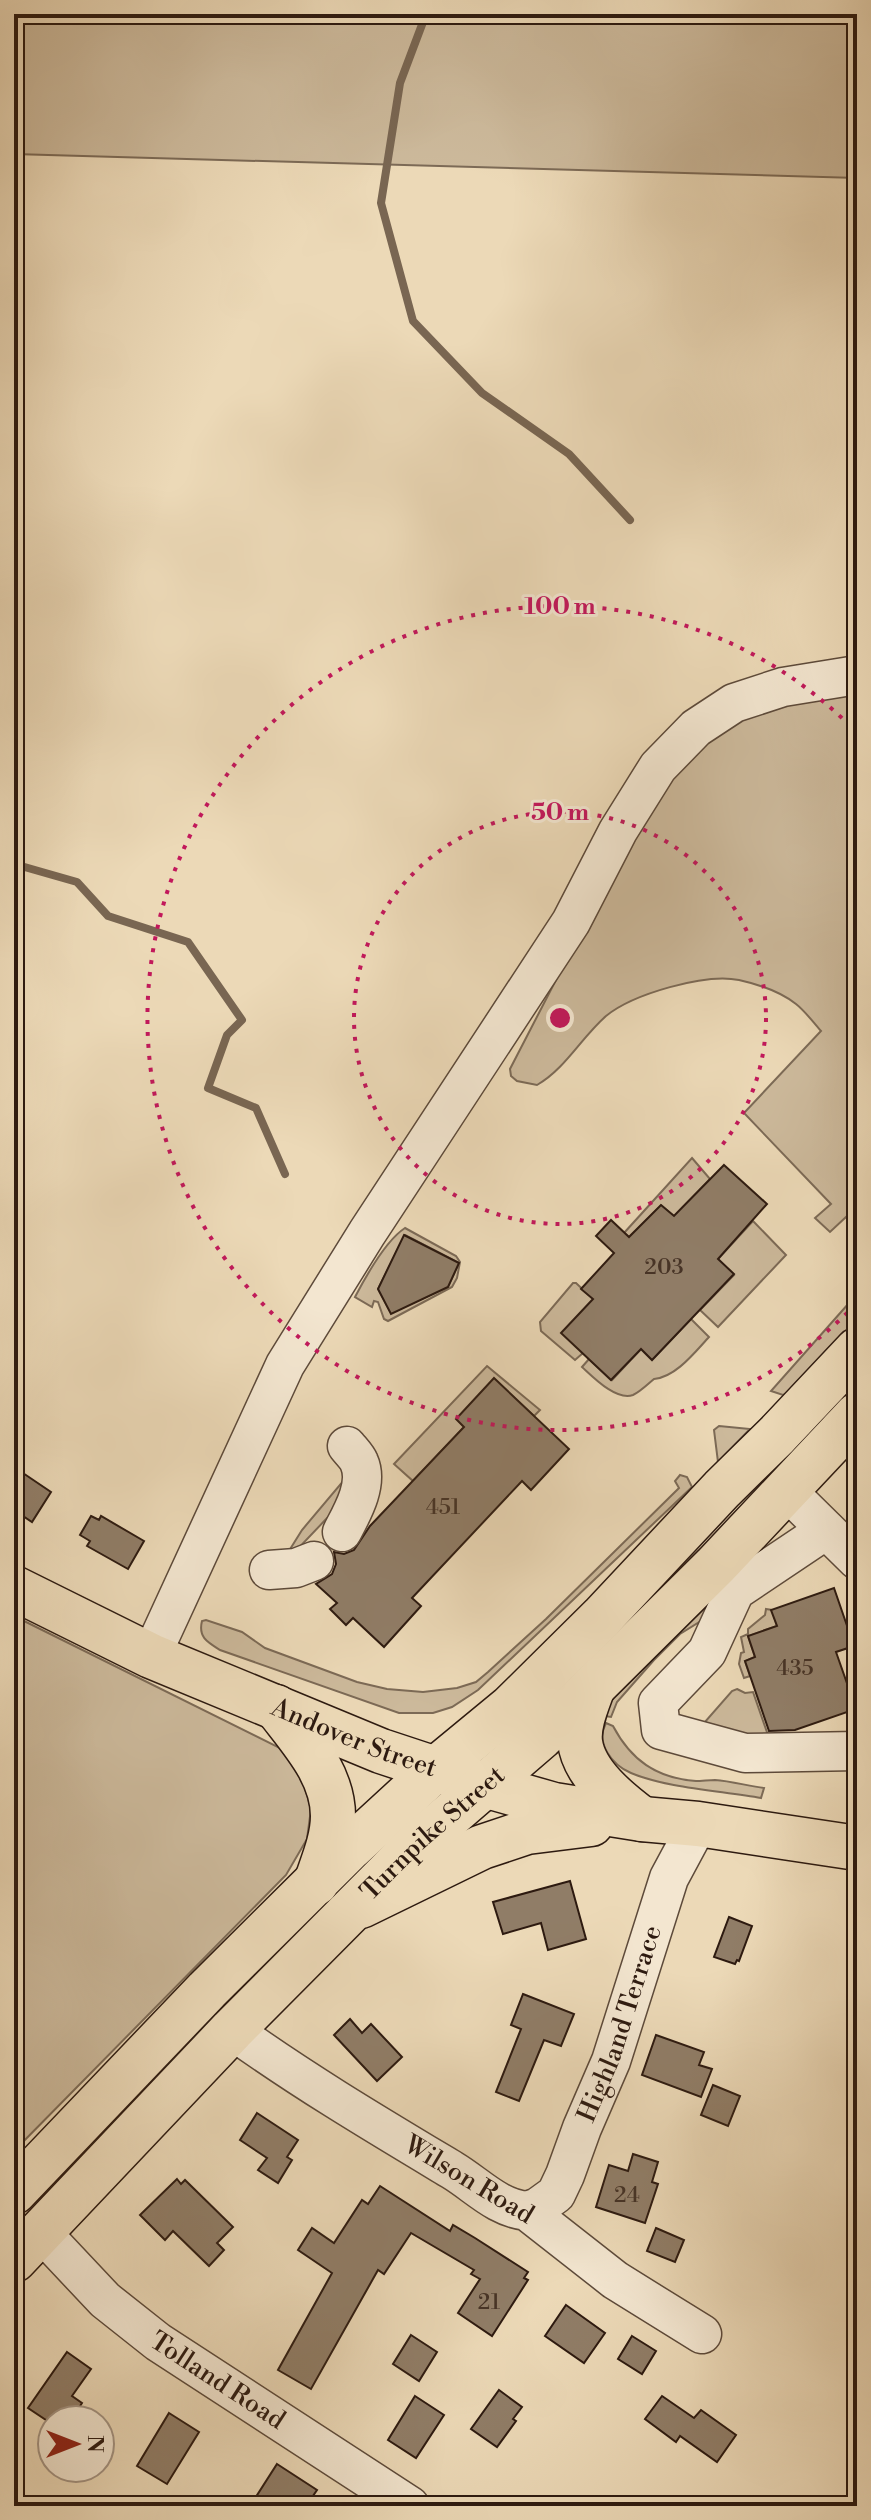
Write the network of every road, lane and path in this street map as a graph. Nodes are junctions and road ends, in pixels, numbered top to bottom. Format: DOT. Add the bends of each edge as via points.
graph roads {
  1 [pos="857,675"];
  2 [pos="857,1350"];
  3 [pos="857,1415"];
  4 [pos="347,1446"];
  5 [pos="787,1491"];
  6 [pos="826,1530"];
  7 [pos="342,1532"];
  8 [pos="857,1560"];
  9 [pos="314,1561"];
  10 [pos="269,1570"];
  11 [pos="14,1588"];
  12 [pos="151,1656"];
  13 [pos="593,1687"];
  14 [pos="276,1707"];
  15 [pos="857,1751"];
  16 [pos="437,1768"];
  17 [pos="484,1785"];
  18 [pos="642,1819"];
  19 [pos="698,1824"];
  20 [pos="857,1848"];
  21 [pos="316,1883"];
  22 [pos="353,1910"];
  23 [pos="232,2030"];
  24 [pos="14,2192"];
  25 [pos="527,2211"];
  26 [pos="28,2246"];
  27 [pos="702,2334"];
  28 [pos="410,2506"];
  1 -- 12 [label="street" via="783,687 734,703 696,728 658,767 571,922 285,1365"];
  2 -- 16 [label="main road, Turnpike Street" via="602,1617 511,1707"];
  3 -- 5 [label="main road, Turnpike Street"];
  4 -- 7 [label="street" via="360,1464 361,1484"];
  5 -- 6 [label="street"];
  5 -- 13 [label="main road, Turnpike Street"];
  6 -- 8 [label="street"];
  6 -- 15 [label="street" via="735,1591 707,1652 658,1703 658,1716 661,1730 745,1753"];
  9 -- 10 [label="street"];
  11 -- 12 [label="main road, Andover Street"];
  12 -- 14 [label="main road, Andover Street"];
  13 -- 17 [label="main road, Turnpike Street"];
  13 -- 18 [label="main road" via="580,1741 586,1761 613,1797"];
  14 -- 16 [label="main road, Andover Street"];
  14 -- 21 [label="main road" via="326,1779 333,1815"];
  16 -- 17 [label="main road, Andover Street"];
  16 -- 21 [label="main road, Turnpike Street"];
  17 -- 18 [label="main road, Andover Street" via="554,1805"];
  17 -- 22 [label="main road, Turnpike Street"];
  18 -- 19 [label="main road, Andover Street"];
  18 -- 22 [label="main road" via="527,1832 463,1855"];
  19 -- 20 [label="main road, Andover Street"];
  19 -- 25 [label="street, Highland Terrace" via="669,1878 611,2061 565,2175 556,2194"];
  21 -- 24 [label="main road, Turnpike Street"];
  22 -- 23 [label="main road, Turnpike Street"];
  23 -- 25 [label="street, Wilson Road" via="490,2197 510,2209"];
  23 -- 26 [label="main road, Turnpike Street"];
  25 -- 27 [label="street, Wilson Road" via="615,2280"];
  26 -- 28 [label="street, Tolland Road" via="158,2342"];
}
